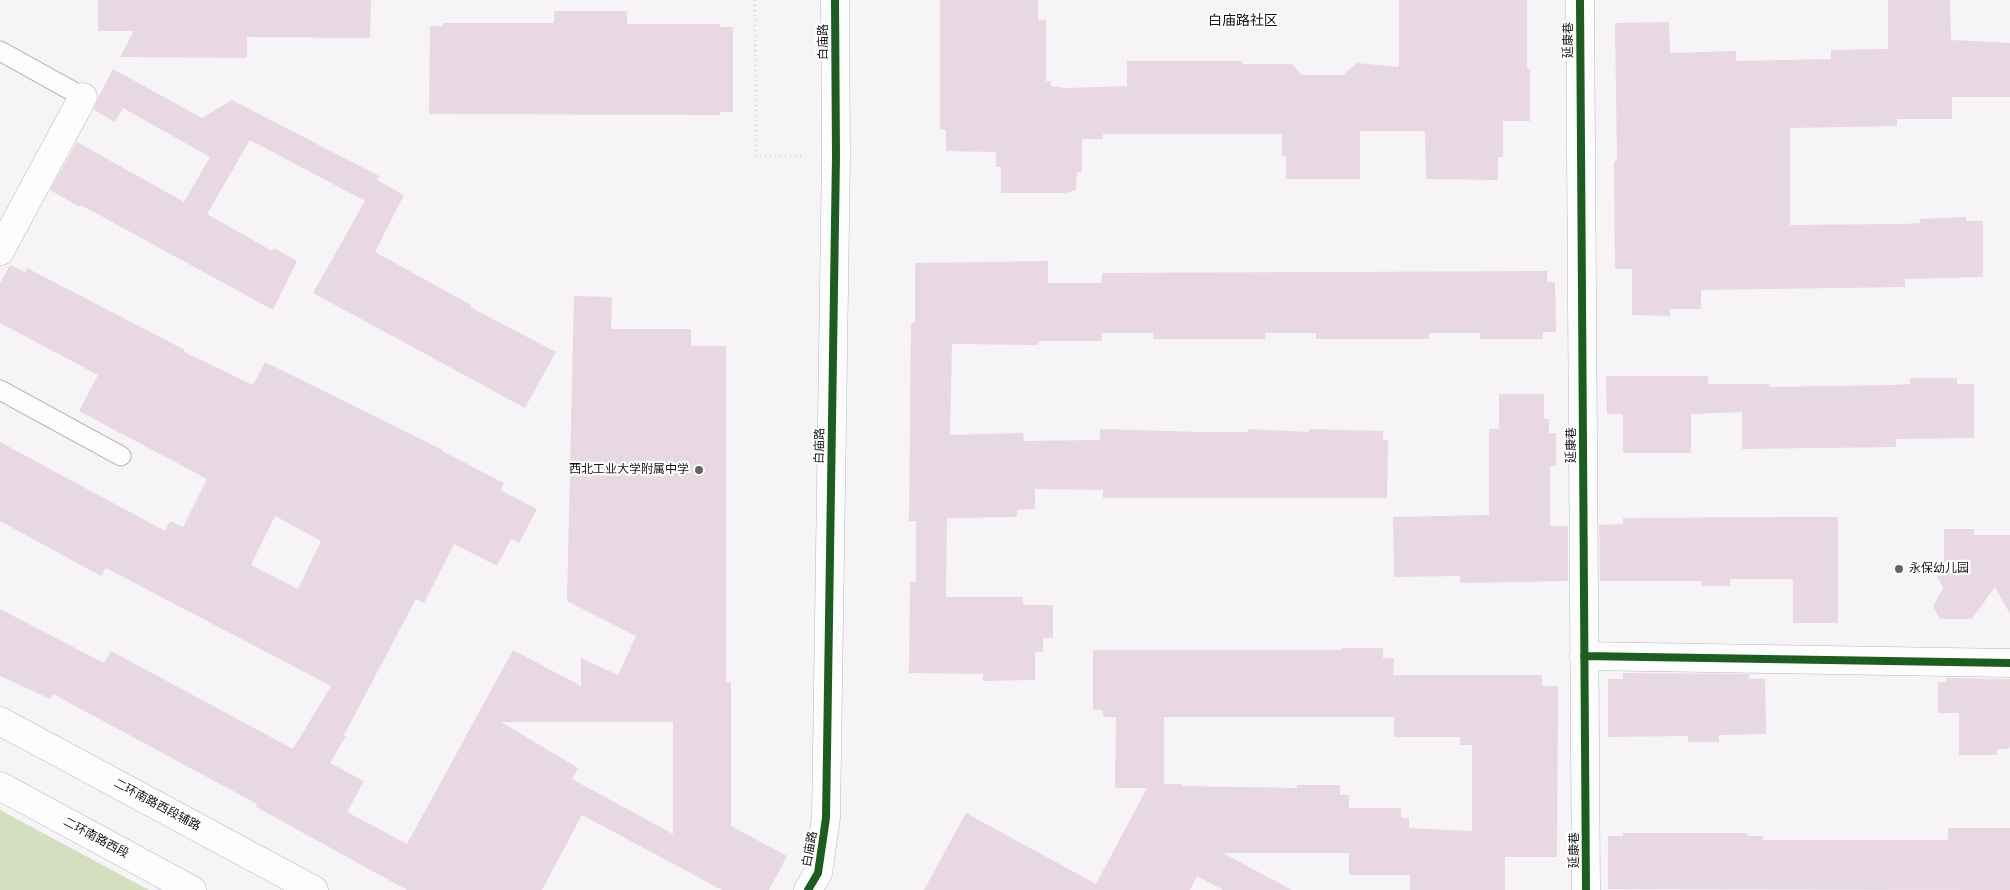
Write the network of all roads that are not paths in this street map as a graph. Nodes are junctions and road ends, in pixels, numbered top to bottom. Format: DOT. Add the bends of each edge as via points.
graph roads {
  1 [pos="835,0"];
  2 [pos="1580,0"];
  3 [pos="0,51"];
  4 [pos="83,97"];
  5 [pos="7,220"];
  6 [pos="0,251"];
  7 [pos="0,390"];
  8 [pos="121,456"];
  9 [pos="1584,656"];
  10 [pos="2010,663"];
  11 [pos="0,721"];
  12 [pos="0,786"];
  13 [pos="192,890"];
  14 [pos="314,890"];
  15 [pos="808,890"];
  16 [pos="1586,890"];
  1 -- 15 [label="main road, 白庙路" via="836,156 826,818 818,872"];
  2 -- 9 [label="main road, 延康巷"];
  3 -- 4 [label="lane"];
  4 -- 5 [label="main road"];
  5 -- 6 [label="main road"];
  7 -- 8 [label="lane"];
  9 -- 10 [label="main road"];
  9 -- 16 [label="main road, 延康巷"];
  11 -- 14 [label="main road, 二环南路西段辅路"];
  12 -- 13 [label="main road, 二环南路西段"];
}
